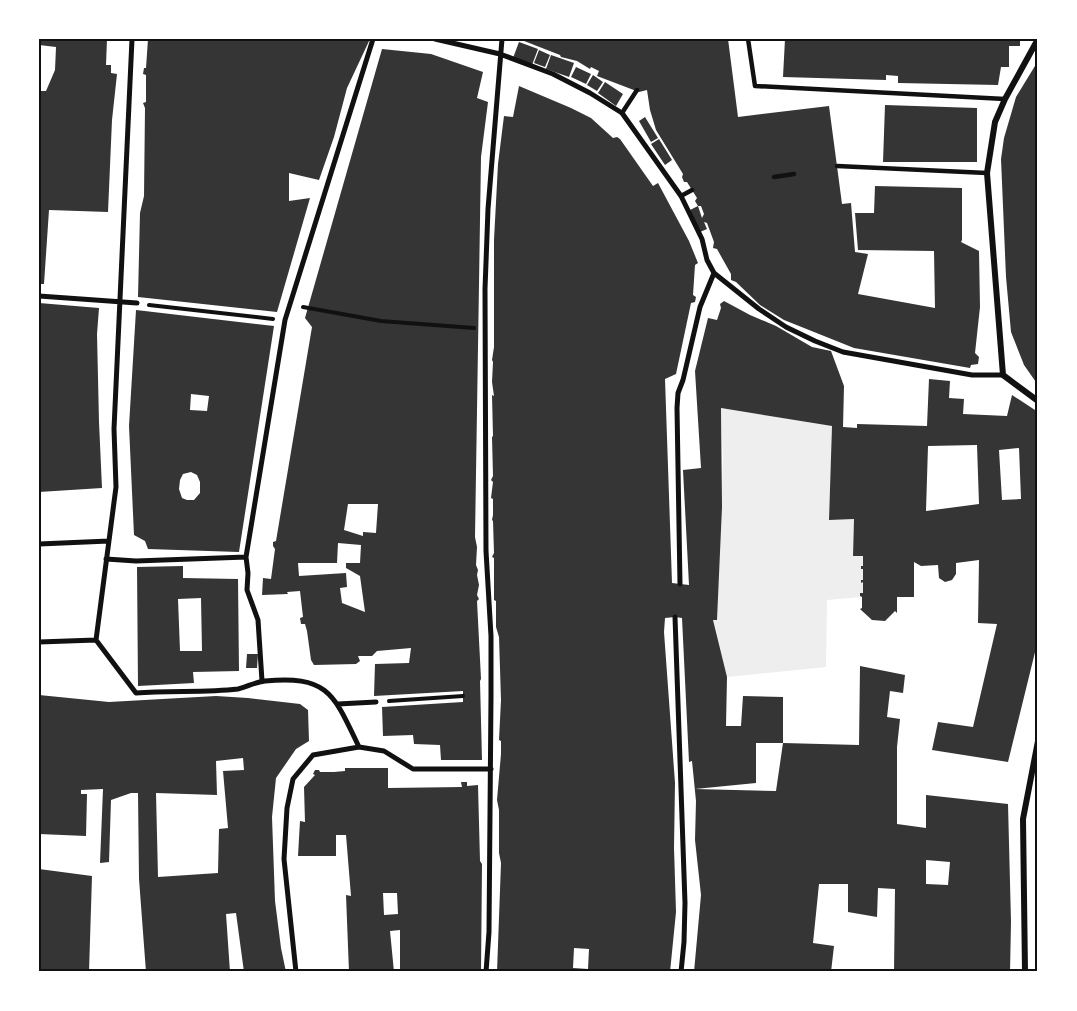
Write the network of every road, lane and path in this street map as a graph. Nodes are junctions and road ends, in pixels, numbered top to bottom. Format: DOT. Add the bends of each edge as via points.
graph roads {
  1 [pos="132,39"];
  2 [pos="373,39"];
  3 [pos="435,39"];
  4 [pos="502,39"];
  5 [pos="748,39"];
  6 [pos="1038,39"];
  7 [pos="500,54"];
  8 [pos="637,90"];
  9 [pos="1005,99"];
  10 [pos="622,113"];
  11 [pos="837,166"];
  12 [pos="987,172"];
  13 [pos="794,174"];
  14 [pos="774,177"];
  15 [pos="692,190"];
  16 [pos="681,196"];
  17 [pos="714,273"];
  18 [pos="39,296"];
  19 [pos="120,302"];
  20 [pos="137,303"];
  21 [pos="290,305"];
  22 [pos="285,320"];
  23 [pos="462,327"];
  24 [pos="1003,375"];
  25 [pos="1038,401"];
  26 [pos="109,541"];
  27 [pos="39,544"];
  28 [pos="246,557"];
  29 [pos="106,559"];
  30 [pos="680,584"];
  31 [pos="675,617"];
  32 [pos="96,639"];
  33 [pos="39,642"];
  34 [pos="262,681"];
  35 [pos="463,696"];
  36 [pos="376,702"];
  37 [pos="338,704"];
  38 [pos="1038,741"];
  39 [pos="359,747"];
  40 [pos="491,769"];
  41 [pos="296,972"];
  42 [pos="486,972"];
  43 [pos="681,972"];
  44 [pos="1025,972"];
  1 -- 19 [label="street"];
  2 -- 21 [label="street"];
  3 -- 7 [label="street"];
  4 -- 7 [label="street"];
  5 -- 9 [label="lane" via="756,86"];
  6 -- 9 [label="street"];
  7 -- 10 [label="street" via="553,74"];
  7 -- 40 [label="street" via="485,289"];
  8 -- 10 [label="lane"];
  9 -- 12 [label="street" via="995,122"];
  10 -- 16 [label="street"];
  11 -- 12 [label="lane"];
  12 -- 24 [label="street"];
  13 -- 14 [label="lane"];
  15 -- 16 [label="lane"];
  16 -- 17 [label="street"];
  17 -- 24 [label="street" via="786,327 843,352 972,375"];
  17 -- 30 [label="street" via="700,307 676,408"];
  18 -- 19 [label="street"];
  19 -- 20 [label="street"];
  19 -- 26 [label="street" via="114,429 116,487"];
  20 -- 22 [label="path"];
  21 -- 22 [label="street"];
  21 -- 23 [label="path" via="381,321"];
  22 -- 28 [label="street"];
  24 -- 25 [label="street"];
  26 -- 27 [label="street"];
  26 -- 29 [label="street"];
  28 -- 29 [label="street"];
  28 -- 34 [label="street" via="247,590 258,620"];
  29 -- 32 [label="street"];
  31 -- 43 [label="street" via="685,891"];
  32 -- 33 [label="street"];
  32 -- 34 [label="street" via="136,693 240,688"];
  34 -- 37 [label="street" via="301,680 326,690"];
  35 -- 36 [label="path"];
  36 -- 37 [label="street"];
  37 -- 39 [label="street"];
  38 -- 44 [label="street" via="1023,819"];
  39 -- 40 [label="street" via="384,751 413,769"];
  39 -- 41 [label="street" via="313,755 293,779 284,859"];
  40 -- 42 [label="street"];
}
